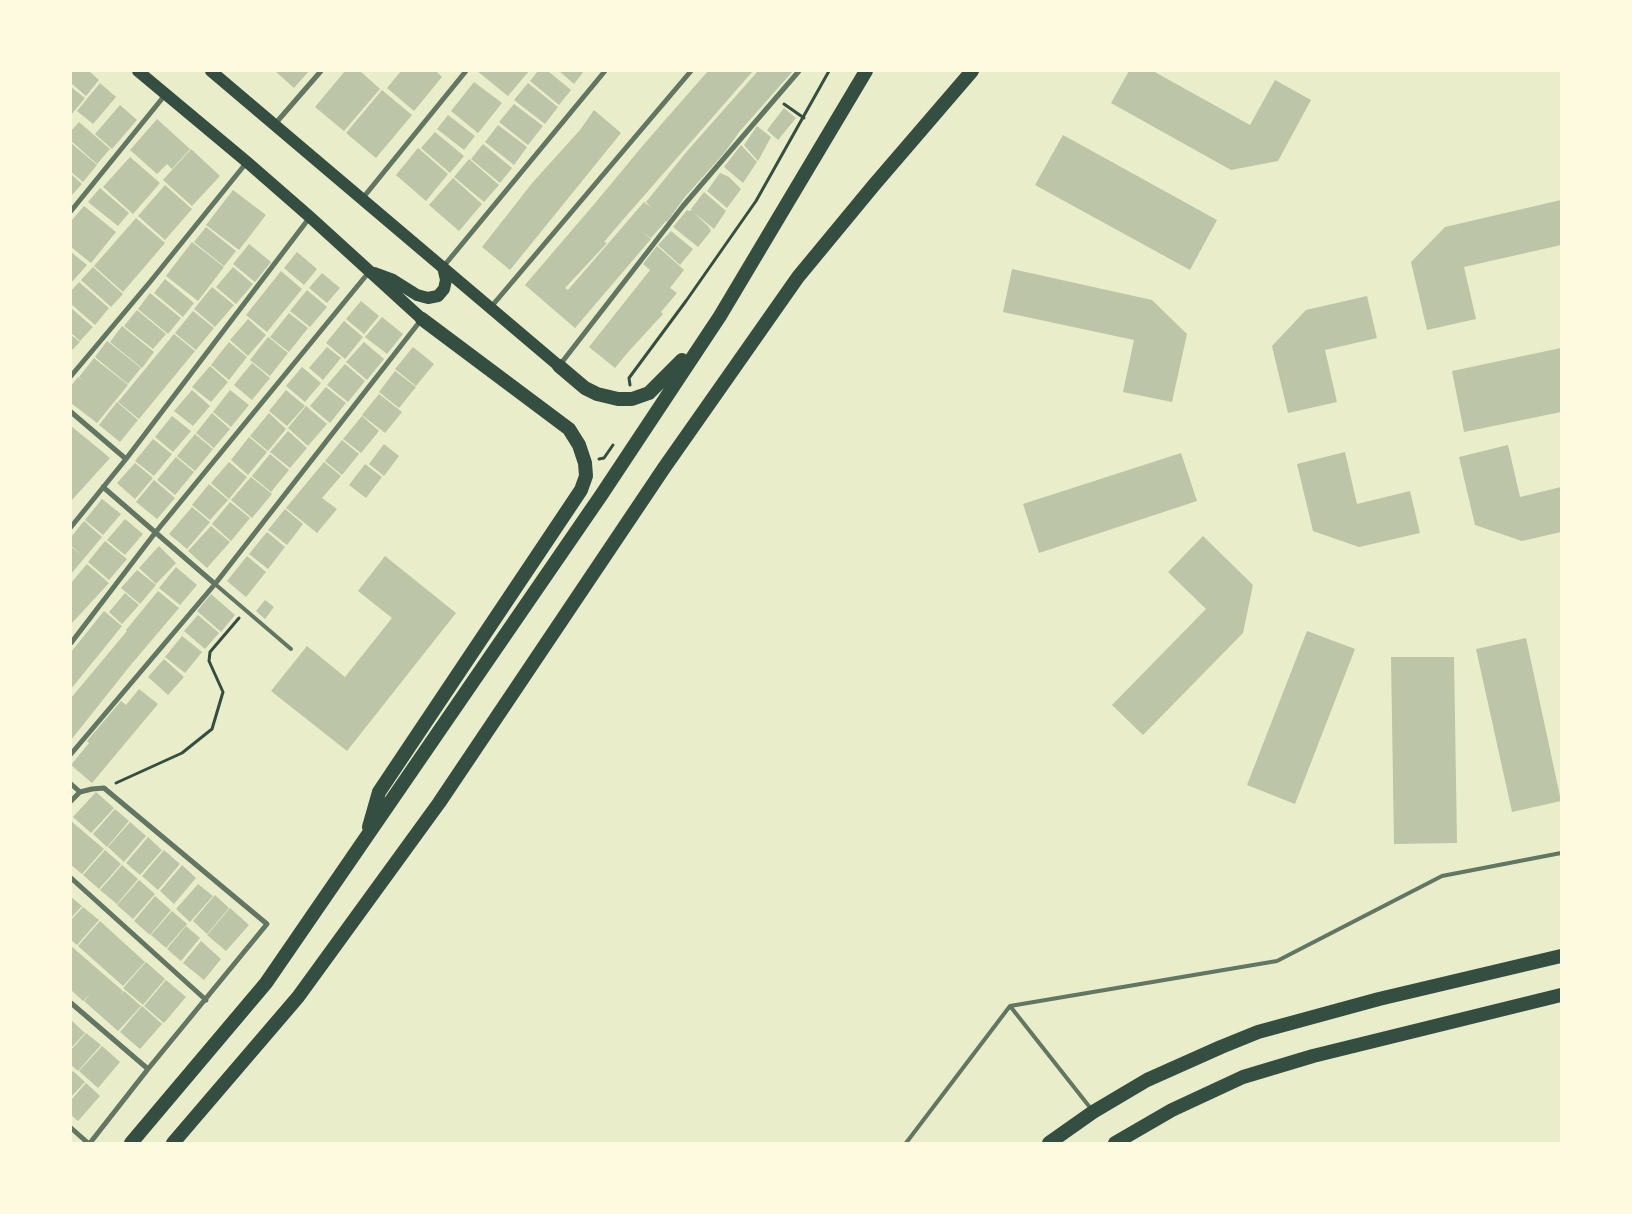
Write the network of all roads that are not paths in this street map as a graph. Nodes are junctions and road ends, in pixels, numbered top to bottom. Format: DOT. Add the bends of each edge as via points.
graph roads {
  1 [pos="138,71"];
  2 [pos="210,71"];
  3 [pos="321,71"];
  4 [pos="466,71"];
  5 [pos="605,71"];
  6 [pos="799,71"];
  7 [pos="866,71"];
  8 [pos="964,71"];
  9 [pos="972,71"];
  10 [pos="689,72"];
  11 [pos="956,90"];
  12 [pos="165,94"];
  13 [pos="275,124"];
  14 [pos="247,162"];
  15 [pos="362,200"];
  16 [pos="71,211"];
  17 [pos="310,217"];
  18 [pos="442,267"];
  19 [pos="369,271"];
  20 [pos="490,308"];
  21 [pos="720,316"];
  22 [pos="422,319"];
  23 [pos="559,366"];
  24 [pos="71,376"];
  25 [pos="71,412"];
  26 [pos="126,458"];
  27 [pos="103,487"];
  28 [pos="71,527"];
  29 [pos="155,533"];
  30 [pos="215,584"];
  31 [pos="71,644"];
  32 [pos="291,649"];
  33 [pos="71,754"];
  34 [pos="71,784"];
  35 [pos="80,792"];
  36 [pos="71,801"];
  37 [pos="365,839"];
  38 [pos="1561,854"];
  39 [pos="71,878"];
  40 [pos="1561,956"];
  41 [pos="1561,994"];
  42 [pos="206,1000"];
  43 [pos="71,1003"];
  44 [pos="1010,1006"];
  45 [pos="148,1069"];
  46 [pos="1093,1112"];
  47 [pos="71,1128"];
  48 [pos="89,1143"];
  49 [pos="131,1143"];
  50 [pos="173,1143"];
  51 [pos="906,1143"];
  52 [pos="1049,1143"];
  53 [pos="1115,1143"];
  1 -- 12 [label="main road"];
  2 -- 13 [label="main road"];
  3 -- 13 [label="street"];
  4 -- 15 [label="street"];
  5 -- 18 [label="street"];
  6 -- 23 [label="street" via="683,206"];
  7 -- 21 [label="highway"];
  8 -- 11 [label="highway"];
  9 -- 11 [label="highway"];
  10 -- 20 [label="street"];
  11 -- 50 [label="highway" via="798,277 664,468 427,820 298,997"];
  12 -- 14 [label="main road"];
  12 -- 16 [label="street"];
  13 -- 15 [label="main road"];
  14 -- 17 [label="main road"];
  14 -- 24 [label="street"];
  15 -- 18 [label="main road"];
  17 -- 19 [label="main road"];
  17 -- 26 [label="street"];
  18 -- 19 [label="main road" via="446,280 444,289 438,296 428,298 417,296 394,280"];
  18 -- 20 [label="main road"];
  19 -- 22 [label="main road"];
  19 -- 29 [label="street"];
  20 -- 23 [label="main road"];
  21 -- 23 [label="highway" via="649,394 632,399 597,394"];
  21 -- 37 [label="highway"];
  22 -- 30 [label="street"];
  22 -- 37 [label="highway" via="569,429 579,445 586,476 581,490 379,792"];
  25 -- 26 [label="street"];
  26 -- 27 [label="street"];
  27 -- 28 [label="street"];
  27 -- 29 [label="street"];
  29 -- 30 [label="street"];
  29 -- 31 [label="street"];
  30 -- 32 [label="lane"];
  30 -- 33 [label="street"];
  34 -- 35 [label="street"];
  35 -- 36 [label="street"];
  35 -- 42 [label="street" via="104,788 267,924"];
  37 -- 49 [label="highway" via="266,983"];
  38 -- 44 [label="lane" via="1442,876 1277,961"];
  39 -- 42 [label="street"];
  40 -- 46 [label="highway" via="1379,999 1258,1032 1147,1080"];
  41 -- 53 [label="highway" via="1332,1051 1243,1078 1172,1110"];
  42 -- 45 [label="street"];
  43 -- 45 [label="street"];
  44 -- 46 [label="lane"];
  44 -- 51 [label="lane"];
  45 -- 48 [label="street"];
  46 -- 52 [label="highway"];
  47 -- 48 [label="street"];
}
